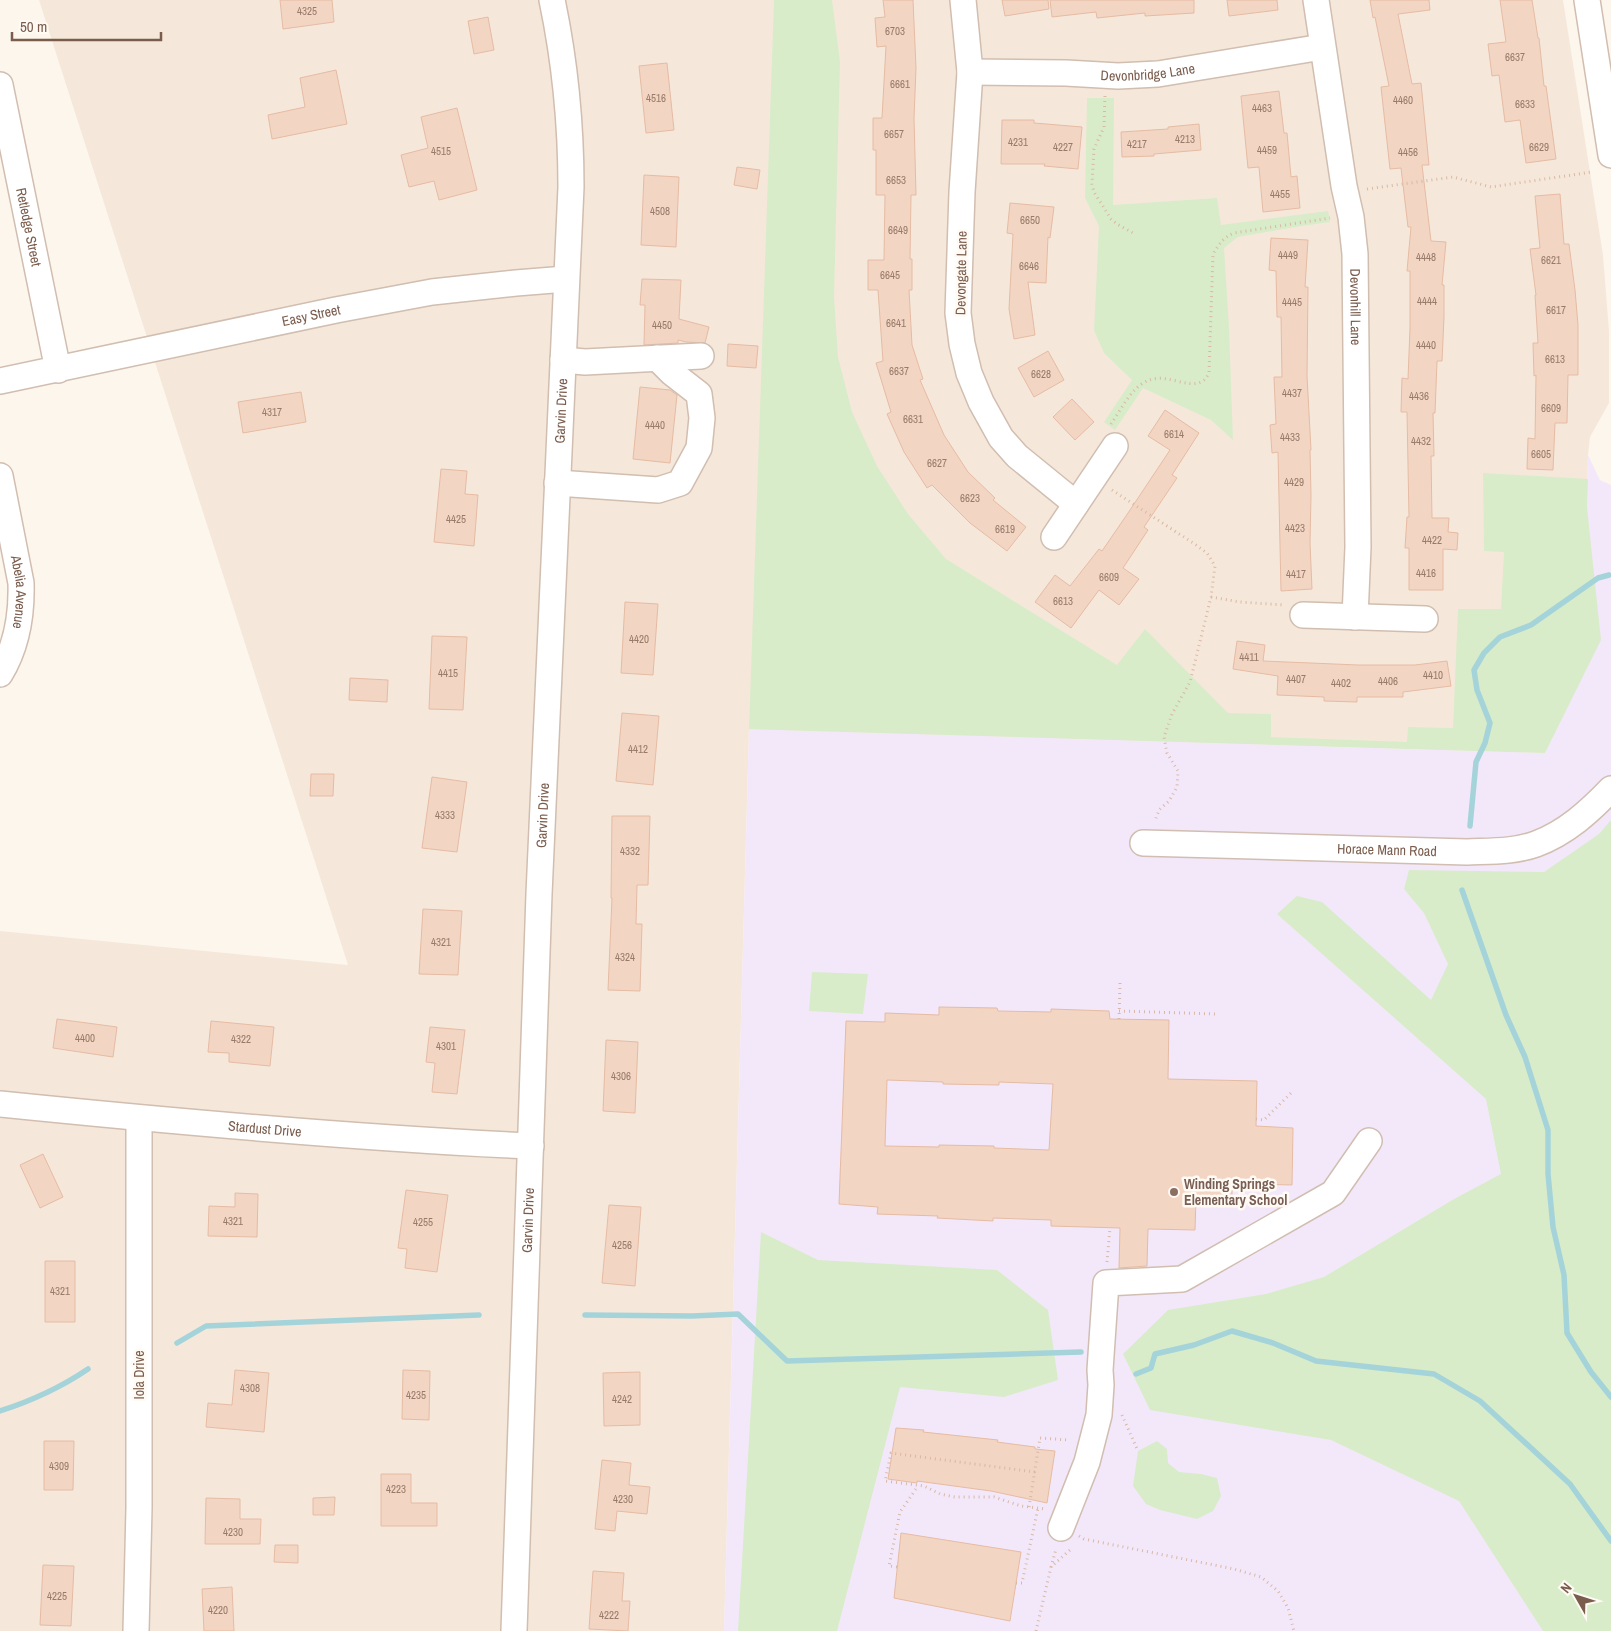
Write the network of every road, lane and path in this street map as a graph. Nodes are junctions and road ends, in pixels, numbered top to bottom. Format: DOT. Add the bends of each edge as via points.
graph roads {
  1 [pos="552,0"];
  2 [pos="963,0"];
  3 [pos="1316,0"];
  4 [pos="1587,0"];
  5 [pos="1322,47"];
  6 [pos="970,72"];
  7 [pos="0,86"];
  8 [pos="1105,94"];
  9 [pos="1611,155"];
  10 [pos="1592,172"];
  11 [pos="1364,190"];
  12 [pos="1334,218"];
  13 [pos="1133,233"];
  14 [pos="566,279"];
  15 [pos="701,356"];
  16 [pos="657,358"];
  17 [pos="563,360"];
  18 [pos="58,370"];
  19 [pos="0,381"];
  20 [pos="1112,437"];
  21 [pos="0,476"];
  22 [pos="557,483"];
  23 [pos="1104,485"];
  24 [pos="1076,504"];
  25 [pos="1054,537"];
  26 [pos="1211,596"];
  27 [pos="1298,610"];
  28 [pos="1355,617"];
  29 [pos="1426,619"];
  30 [pos="0,674"];
  31 [pos="1611,789"];
  32 [pos="1149,833"];
  33 [pos="1120,983"];
  34 [pos="1119,1011"];
  35 [pos="1216,1014"];
  36 [pos="1120,1019"];
  37 [pos="1291,1093"];
  38 [pos="0,1104"];
  39 [pos="139,1118"];
  40 [pos="1256,1119"];
  41 [pos="1369,1141"];
  42 [pos="531,1146"];
  43 [pos="1110,1228"];
  44 [pos="1106,1283"];
  45 [pos="1068,1447"];
  46 [pos="1035,1472"];
  47 [pos="918,1486"];
  48 [pos="1029,1507"];
  49 [pos="1038,1508"];
  50 [pos="1066,1531"];
  51 [pos="897,1567"];
  52 [pos="1016,1583"];
  53 [pos="136,1631"];
  54 [pos="514,1631"];
  55 [pos="1036,1631"];
  56 [pos="1294,1631"];
  1 -- 14 [label="street, Garvin Drive" via="566,87 571,154"];
  2 -- 6 [label="street, Devongate Lane"];
  3 -- 5 [label="street, Devonhill Lane"];
  4 -- 9 [label="street"];
  5 -- 6 [label="street, Devonbridge Lane" via="1158,74"];
  5 -- 28 [label="street, Devonhill Lane" via="1355,254 1358,548"];
  6 -- 24 [label="street, Devongate Lane" via="958,313 962,344 981,402 1001,438"];
  7 -- 18 [label="street, Retledge Street"];
  8 -- 13 [label="path" via="1104,127 1094,150 1092,184 1111,219"];
  10 -- 11 [label="path" via="1491,187 1453,177"];
  12 -- 20 [label="path" via="1224,237 1213,254 1209,373 1204,381 1195,383 1162,378 1143,382 1135,390"];
  14 -- 17 [label="street, Garvin Drive"];
  14 -- 18 [label="street, Easy Street" via="432,292"];
  15 -- 16 [label="street"];
  16 -- 17 [label="street"];
  16 -- 22 [label="street" via="698,394 702,418 699,448 680,483 658,490"];
  17 -- 22 [label="street, Garvin Drive"];
  18 -- 19 [label="street, Easy Street"];
  20 -- 24 [label="street"];
  21 -- 30 [label="street, Abelia Avenue" via="22,600 17,634"];
  22 -- 42 [label="street, Garvin Drive"];
  23 -- 26 [label="path" via="1207,553 1215,566"];
  24 -- 25 [label="street"];
  26 -- 27 [label="path"];
  26 -- 32 [label="path" via="1190,682 1172,714 1164,737 1167,753 1178,771 1177,787 1155,818"];
  27 -- 28 [label="street"];
  28 -- 29 [label="street"];
  31 -- 32 [label="street, Horace Mann Road" via="1566,829 1536,844 1506,850 1467,852"];
  33 -- 34 [label="path"];
  34 -- 35 [label="path"];
  34 -- 36 [label="path"];
  37 -- 40 [label="path" via="1264,1120"];
  38 -- 39 [label="street, Stardust Drive"];
  39 -- 42 [label="street, Stardust Drive" via="418,1141"];
  39 -- 53 [label="street, Iola Drive"];
  41 -- 44 [label="street" via="1333,1193 1182,1279"];
  42 -- 54 [label="street, Garvin Drive"];
  43 -- 44 [label="path"];
  44 -- 50 [label="street" via="1099,1415"];
  45 -- 46 [label="path" via="1069,1440 1040,1438"];
  46 -- 47 [label="path" via="890,1454 884,1481"];
  46 -- 48 [label="path"];
  47 -- 48 [label="path" via="955,1497 994,1497"];
  47 -- 51 [label="path" via="900,1512 888,1566"];
  48 -- 49 [label="path"];
  49 -- 50 [label="path"];
  49 -- 52 [label="path" via="1022,1583"];
  50 -- 55 [label="path" via="1051,1567"];
  50 -- 56 [label="path" via="1084,1539 1261,1577 1278,1591 1288,1608"];
}
